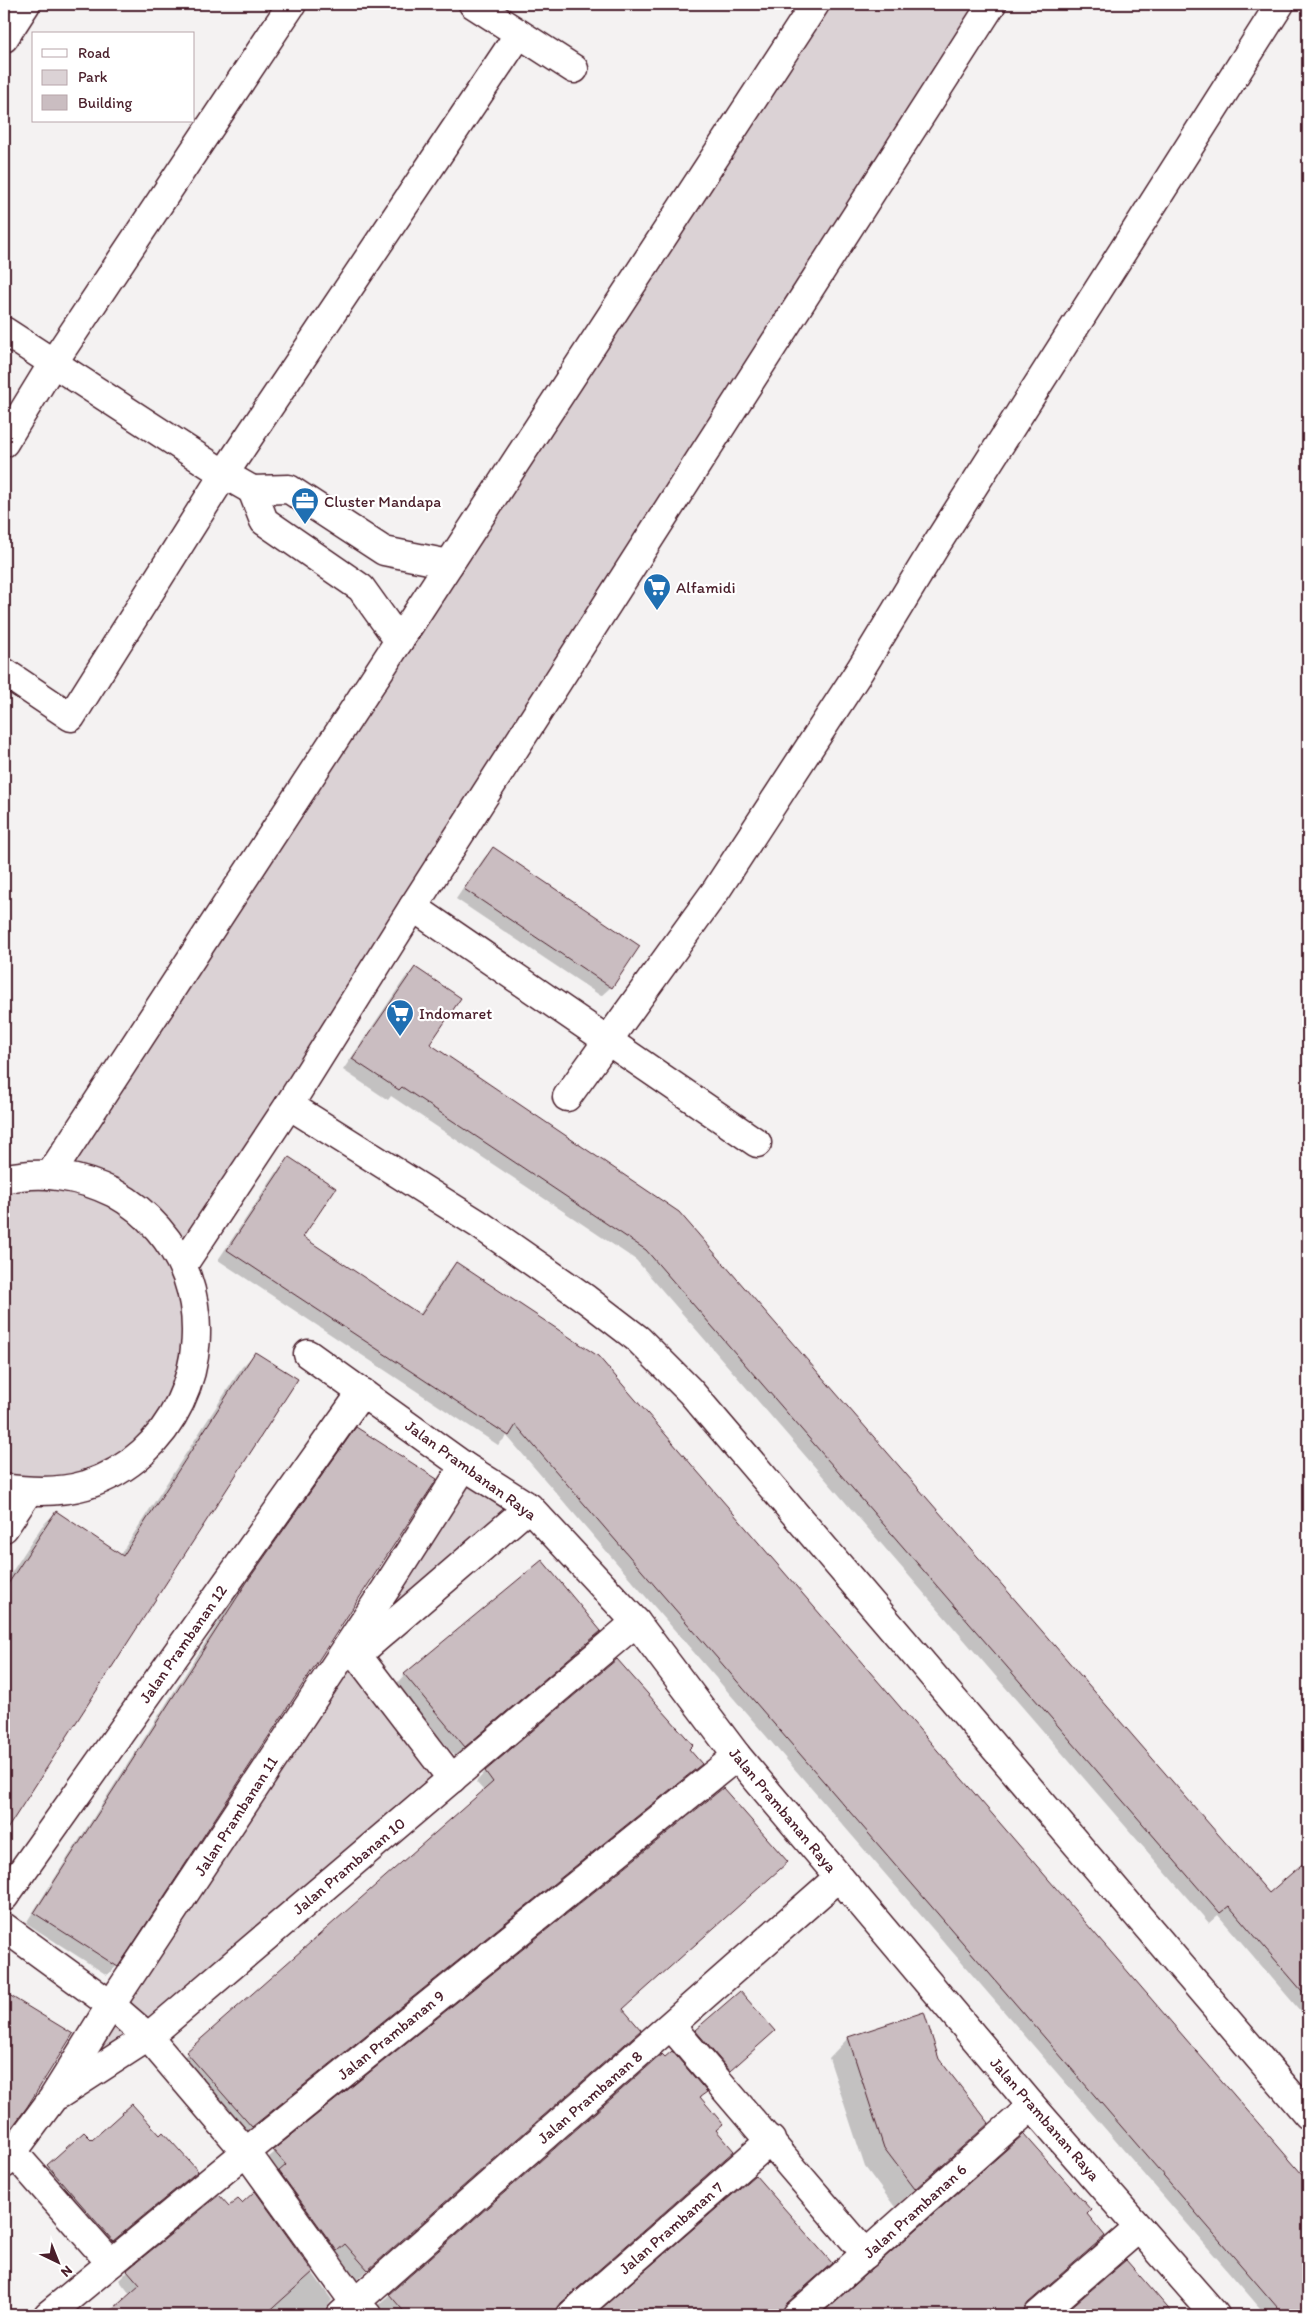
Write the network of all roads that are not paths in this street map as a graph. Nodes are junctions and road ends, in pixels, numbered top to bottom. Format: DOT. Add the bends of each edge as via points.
graph roads {
  1 [pos="26,4"];
  2 [pos="292,4"];
  3 [pos="473,4"];
  4 [pos="815,4"];
  5 [pos="992,4"];
  6 [pos="1280,4"];
  7 [pos="519,34"];
  8 [pos="4,38"];
  9 [pos="574,69"];
  10 [pos="4,331"];
  11 [pos="53,362"];
  12 [pos="4,443"];
  13 [pos="224,474"];
  14 [pos="252,490"];
  15 [pos="384,552"];
  16 [pos="449,564"];
  17 [pos="361,588"];
  18 [pos="399,641"];
  19 [pos="4,672"];
  20 [pos="412,907"];
  21 [pos="609,1041"];
  22 [pos="567,1097"];
  23 [pos="289,1104"];
  24 [pos="756,1143"];
  25 [pos="50,1175"];
  26 [pos="4,1179"];
  27 [pos="182,1265"];
  28 [pos="308,1354"];
  29 [pos="362,1392"];
  30 [pos="464,1466"];
  31 [pos="16,1490"];
  32 [pos="529,1507"];
  33 [pos="4,1528"];
  34 [pos="636,1622"];
  35 [pos="352,1651"];
  36 [pos="737,1756"];
  37 [pos="452,1779"];
  38 [pos="839,1877"];
  39 [pos="4,1897"];
  40 [pos="4,1927"];
  41 [pos="111,2005"];
  42 [pos="671,2026"];
  43 [pos="148,2037"];
  44 [pos="53,2098"];
  45 [pos="1032,2106"];
  46 [pos="1308,2115"];
  47 [pos="771,2140"];
  48 [pos="246,2152"];
  49 [pos="8,2158"];
  50 [pos="1139,2228"];
  51 [pos="866,2254"];
  52 [pos="111,2263"];
  53 [pos="354,2311"];
  54 [pos="48,2315"];
  55 [pos="571,2315"];
  56 [pos="797,2315"];
  57 [pos="1038,2315"];
  58 [pos="1215,2315"];
  1 -- 8 [label="street"];
  2 -- 11 [label="street"];
  3 -- 7 [label="street"];
  4 -- 16 [label="street"];
  5 -- 20 [label="street"];
  6 -- 21 [label="street" via="860,670 717,889"];
  7 -- 9 [label="street"];
  7 -- 13 [label="street"];
  10 -- 11 [label="street"];
  11 -- 12 [label="street"];
  11 -- 13 [label="street"];
  13 -- 14 [label="street"];
  13 -- 19 [label="street" via="79,722"];
  14 -- 15 [label="street" via="289,489"];
  14 -- 17 [label="street" via="264,521"];
  15 -- 16 [label="street"];
  15 -- 17 [label="street"];
  16 -- 18 [label="street"];
  17 -- 18 [label="street"];
  18 -- 25 [label="street"];
  20 -- 21 [label="street"];
  20 -- 23 [label="street"];
  21 -- 22 [label="street"];
  21 -- 24 [label="street"];
  23 -- 27 [label="street"];
  23 -- 46 [label="street" via="480,1225 638,1339 696,1398"];
  25 -- 26 [label="street"];
  25 -- 27 [label="street" via="78,1179 123,1198 150,1220"];
  27 -- 31 [label="street" via="197,1323 196,1353 178,1410 139,1456 114,1472 86,1485 57,1491"];
  28 -- 29 [label="street, Jalan Prambanan Raya"];
  29 -- 30 [label="street, Jalan Prambanan Raya"];
  29 -- 39 [label="street, Jalan Prambanan 12"];
  30 -- 32 [label="street, Jalan Prambanan Raya"];
  30 -- 35 [label="street, Jalan Prambanan 11"];
  31 -- 33 [label="street"];
  32 -- 34 [label="street, Jalan Prambanan Raya"];
  32 -- 35 [label="street"];
  34 -- 36 [label="street, Jalan Prambanan Raya"];
  34 -- 37 [label="street, Jalan Prambanan 10"];
  35 -- 37 [label="street"];
  35 -- 41 [label="street, Jalan Prambanan 11"];
  36 -- 38 [label="street, Jalan Prambanan Raya"];
  36 -- 48 [label="street, Jalan Prambanan 9"];
  37 -- 43 [label="street, Jalan Prambanan 10"];
  38 -- 42 [label="street, Jalan Prambanan 8"];
  38 -- 45 [label="street, Jalan Prambanan Raya"];
  40 -- 41 [label="street"];
  41 -- 43 [label="street"];
  41 -- 44 [label="street, Jalan Prambanan 11"];
  42 -- 47 [label="street"];
  42 -- 53 [label="street, Jalan Prambanan 8"];
  43 -- 44 [label="street, Jalan Prambanan 10"];
  43 -- 48 [label="street"];
  44 -- 49 [label="street, Jalan Prambanan 11"];
  45 -- 50 [label="street, Jalan Prambanan Raya"];
  45 -- 51 [label="street, Jalan Prambanan 6"];
  47 -- 51 [label="street"];
  47 -- 55 [label="street, Jalan Prambanan 7"];
  48 -- 52 [label="street, Jalan Prambanan 9"];
  48 -- 53 [label="street"];
  49 -- 52 [label="street"];
  50 -- 57 [label="street"];
  50 -- 58 [label="street, Jalan Prambanan Raya"];
  51 -- 56 [label="street, Jalan Prambanan 6"];
  52 -- 54 [label="street, Jalan Prambanan 9"];
}
